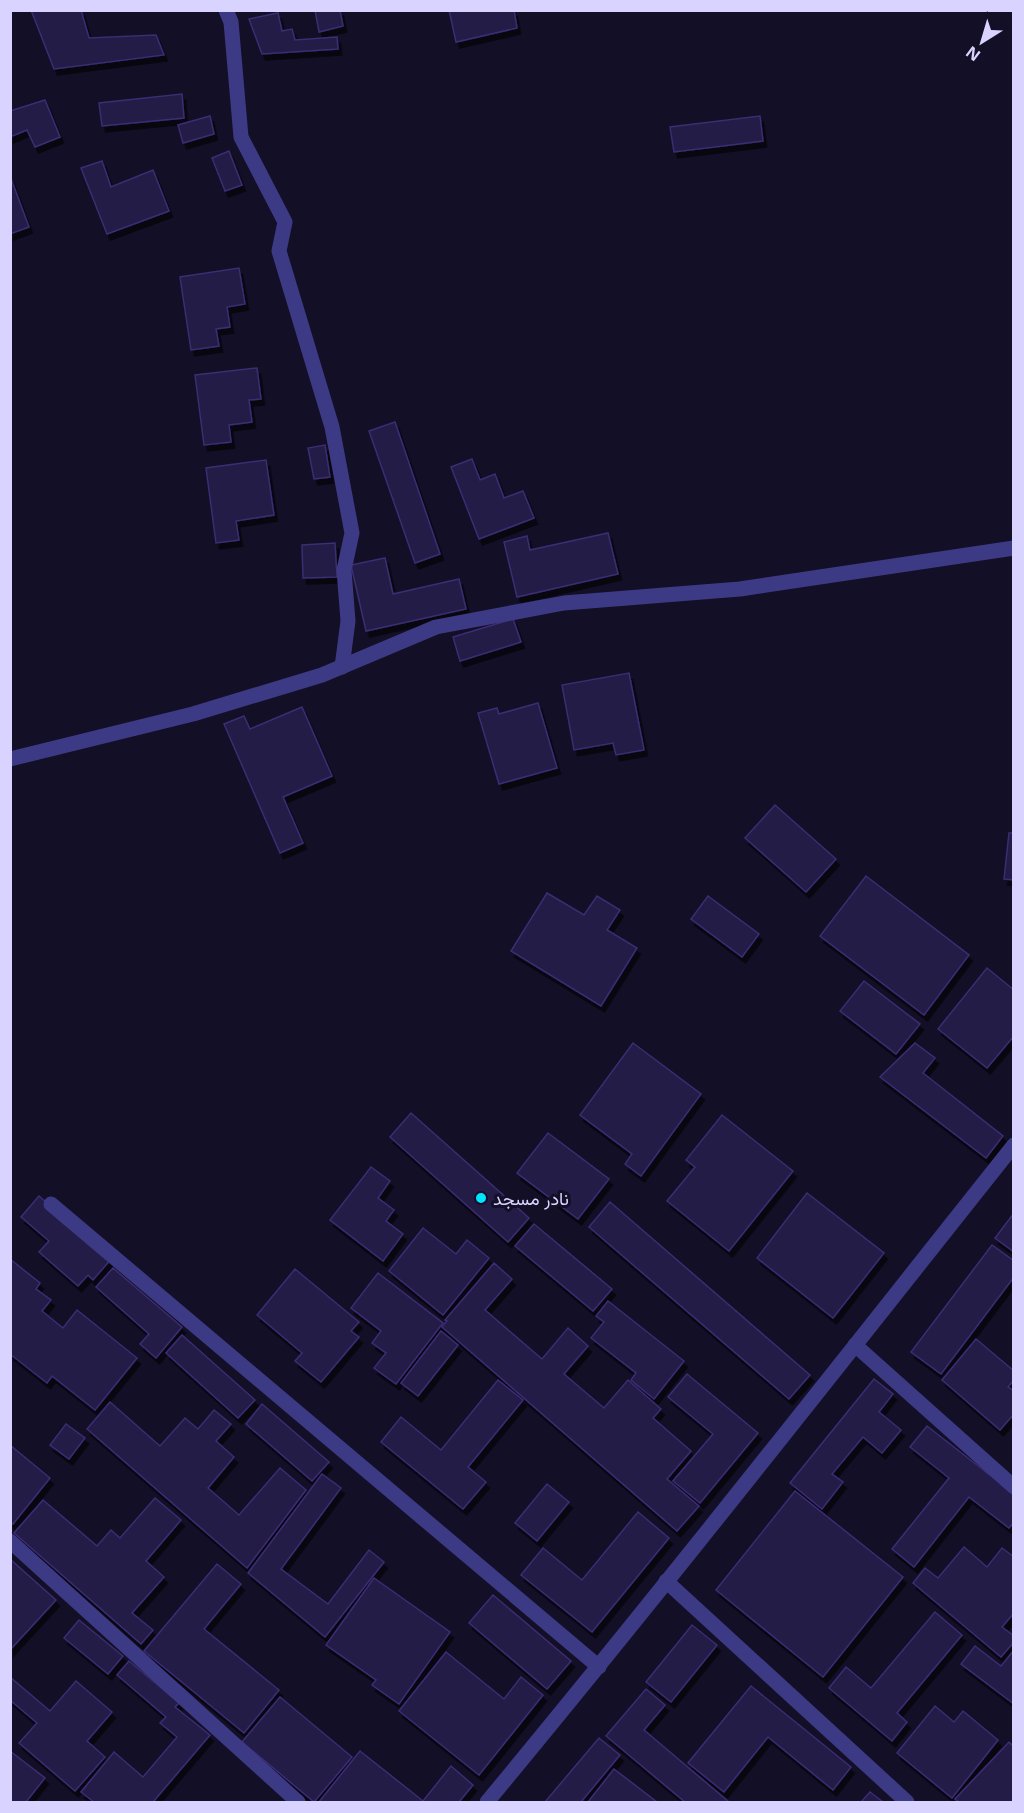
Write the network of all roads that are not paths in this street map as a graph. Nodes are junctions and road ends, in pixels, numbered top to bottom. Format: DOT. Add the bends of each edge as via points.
graph roads {
  1 [pos="226,10"];
  2 [pos="1014,548"];
  3 [pos="342,667"];
  4 [pos="10,759"];
  5 [pos="1014,1145"];
  6 [pos="51,1204"];
  7 [pos="855,1345"];
  8 [pos="1014,1487"];
  9 [pos="10,1541"];
  10 [pos="666,1581"];
  11 [pos="599,1667"];
  12 [pos="298,1803"];
  13 [pos="487,1803"];
  14 [pos="907,1803"];
  1 -- 3 [label="street" via="231,22 241,137 285,222 279,251 332,427 352,533 344,570 348,621"];
  2 -- 3 [label="street" via="740,589 564,603 436,627"];
  3 -- 4 [label="street" via="193,714"];
  5 -- 7 [label="street"];
  6 -- 11 [label="street"];
  7 -- 8 [label="street"];
  7 -- 10 [label="street"];
  9 -- 12 [label="street"];
  10 -- 11 [label="street"];
  10 -- 14 [label="street"];
  11 -- 13 [label="street"];
}
